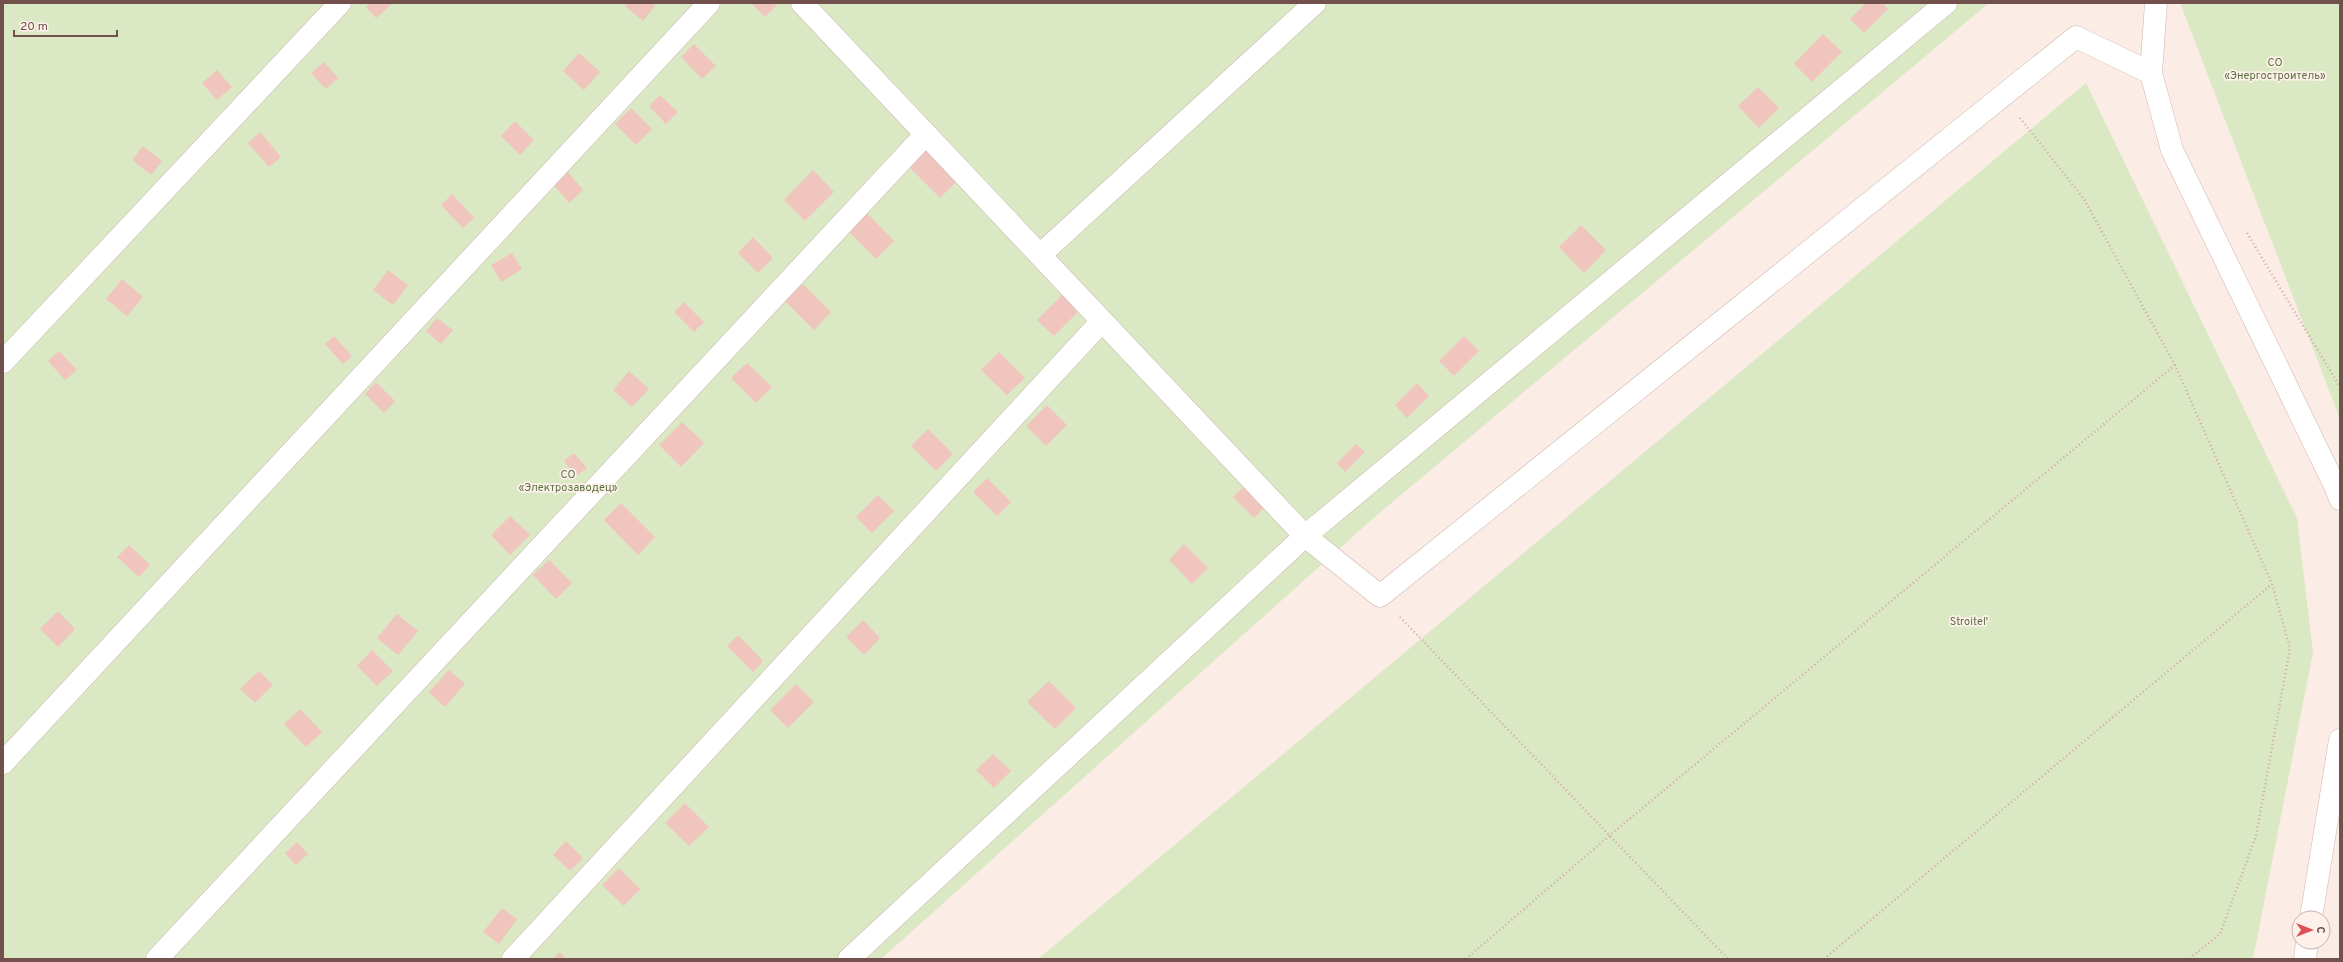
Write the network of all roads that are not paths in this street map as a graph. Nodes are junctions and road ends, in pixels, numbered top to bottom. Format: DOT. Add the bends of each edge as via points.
graph roads {
  1 [pos="340,3"];
  2 [pos="709,3"];
  3 [pos="1315,3"];
  4 [pos="1946,3"];
  5 [pos="2156,3"];
  6 [pos="805,4"];
  7 [pos="2151,73"];
  8 [pos="926,134"];
  9 [pos="1040,255"];
  10 [pos="1102,320"];
  11 [pos="3,362"];
  12 [pos="2340,499"];
  13 [pos="1305,536"];
  14 [pos="2340,740"];
  15 [pos="3,763"];
  16 [pos="2312,910"];
  17 [pos="157,959"];
  18 [pos="513,959"];
  19 [pos="849,959"];
  1 -- 11 [label="lane"];
  2 -- 15 [label="lane"];
  3 -- 9 [label="lane"];
  4 -- 13 [label="lane"];
  5 -- 7 [label="lane"];
  6 -- 8 [label="lane"];
  7 -- 12 [label="lane" via="2172,150"];
  7 -- 13 [label="lane" via="2076,37 1380,596"];
  8 -- 9 [label="lane"];
  8 -- 17 [label="lane"];
  9 -- 10 [label="lane"];
  10 -- 13 [label="lane"];
  10 -- 18 [label="lane"];
  13 -- 19 [label="lane"];
  14 -- 16 [label="lane"];
}
